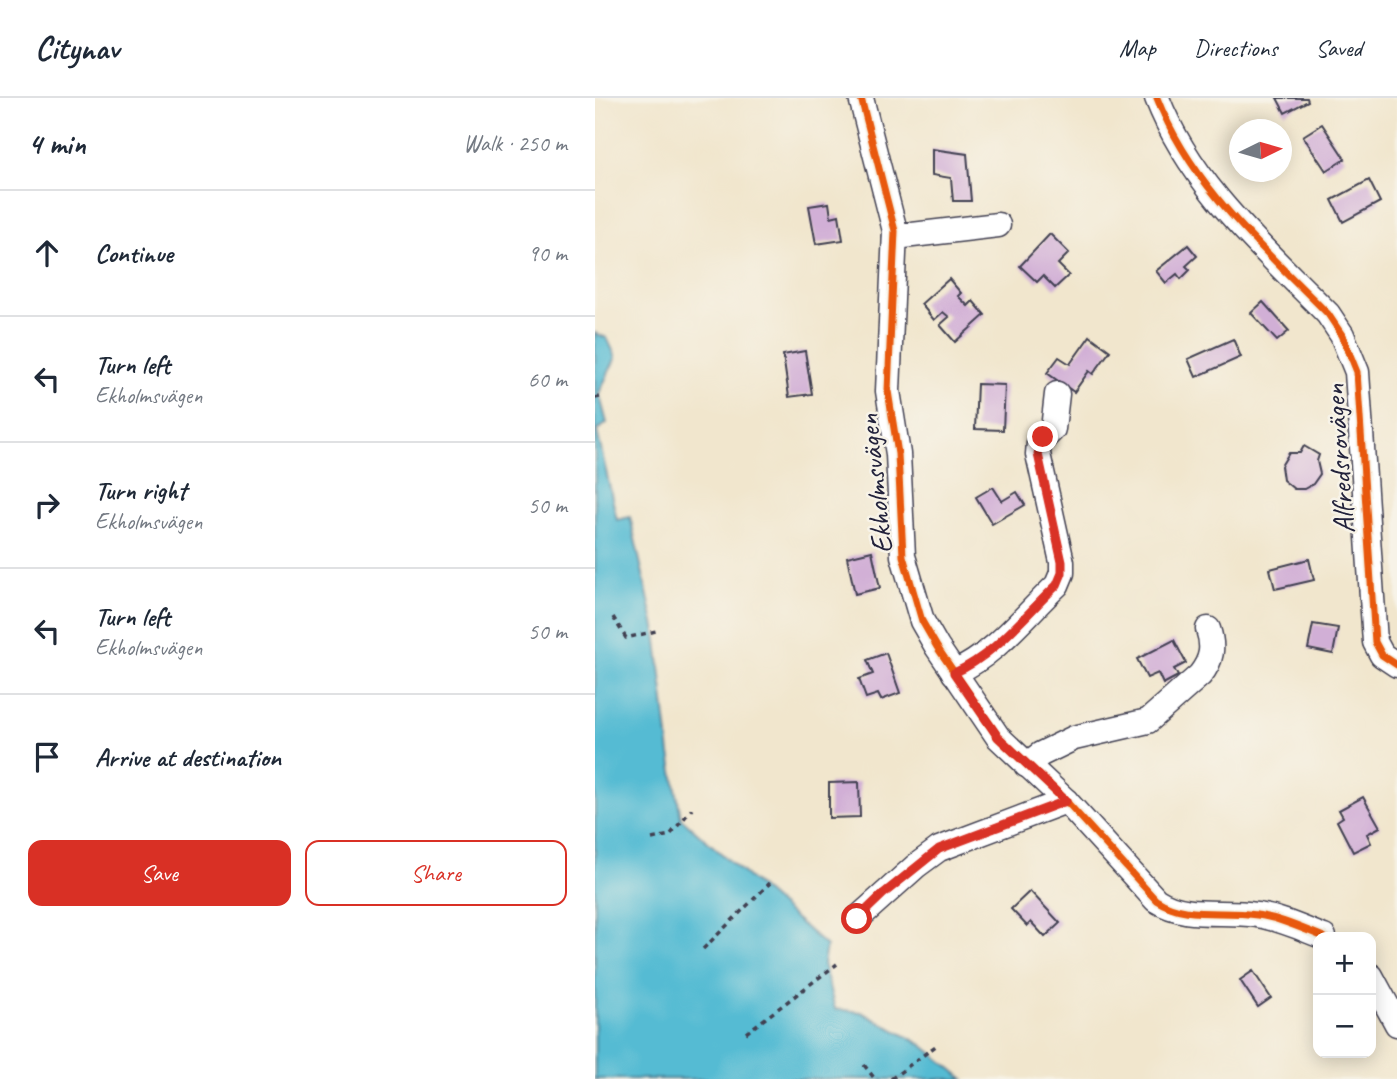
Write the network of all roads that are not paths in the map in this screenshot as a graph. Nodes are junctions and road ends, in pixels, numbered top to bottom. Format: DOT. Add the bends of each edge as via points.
graph roads {
  1 [pos="862,98"];
  2 [pos="1157,98"];
  3 [pos="998,225"];
  4 [pos="895,236"];
  5 [pos="1057,394"];
  6 [pos="1208,629"];
  7 [pos="1397,665"];
  8 [pos="954,673"];
  9 [pos="1026,765"];
  10 [pos="1066,801"];
  11 [pos="857,919"];
  12 [pos="1313,933"];
  13 [pos="1376,985"];
  14 [pos="1397,1024"];
  1 -- 4 [label="street, Ekholmsvägen"];
  2 -- 7 [label="street, Alfredsrovägen" via="1167,125 1205,185 1328,314 1342,335 1357,372 1375,642 1382,655"];
  3 -- 4 [label="street"];
  4 -- 8 [label="street, Ekholmsvägen" via="888,391 898,454 903,556 922,621"];
  5 -- 8 [label="street" via="1053,429 1039,443 1038,454 1062,573 1057,585 987,653"];
  6 -- 9 [label="street" via="1212,654 1207,666 1148,721 1073,738"];
  8 -- 9 [label="street, Ekholmsvägen" via="998,737"];
  9 -- 10 [label="street, Ekholmsvägen"];
  10 -- 11 [label="street" via="939,849"];
  10 -- 12 [label="street, Ekholmsvägen" via="1168,908 1255,914"];
  13 -- 14 [label="street"];
}
